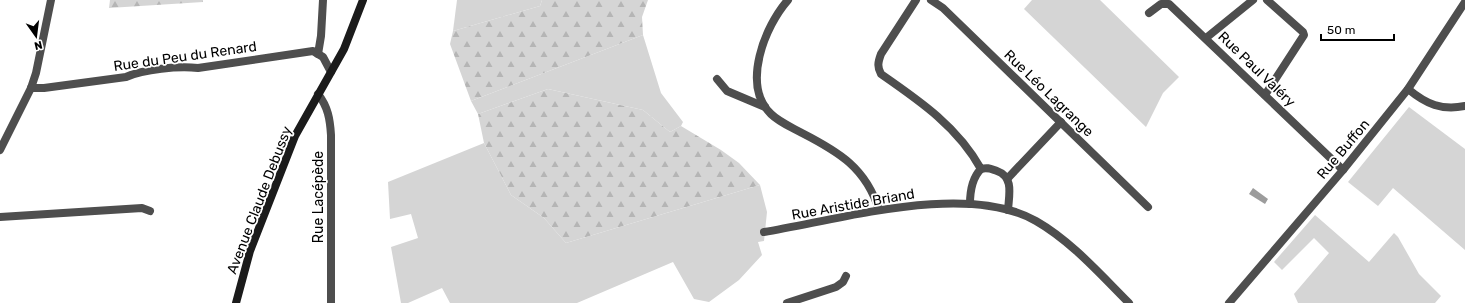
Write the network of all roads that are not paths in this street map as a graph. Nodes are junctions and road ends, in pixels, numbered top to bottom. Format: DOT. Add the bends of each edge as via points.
graph roads {
  1 [pos="51,0"];
  2 [pos="323,0"];
  3 [pos="363,0"];
  4 [pos="788,0"];
  5 [pos="916,0"];
  6 [pos="931,0"];
  7 [pos="1253,0"];
  8 [pos="1267,0"];
  9 [pos="1465,2"];
  10 [pos="1149,13"];
  11 [pos="1206,38"];
  12 [pos="318,54"];
  13 [pos="331,72"];
  14 [pos="716,79"];
  15 [pos="31,88"];
  16 [pos="1408,89"];
  17 [pos="318,94"];
  18 [pos="1265,95"];
  19 [pos="1465,106"];
  20 [pos="765,107"];
  21 [pos="1061,122"];
  22 [pos="0,150"];
  23 [pos="981,169"];
  24 [pos="1343,170"];
  25 [pos="1008,178"];
  26 [pos="970,204"];
  27 [pos="1148,207"];
  28 [pos="879,210"];
  29 [pos="1008,210"];
  30 [pos="150,211"];
  31 [pos="0,217"];
  32 [pos="764,232"];
  33 [pos="846,276"];
  34 [pos="236,303"];
  35 [pos="331,303"];
  36 [pos="787,303"];
  37 [pos="1129,303"];
  38 [pos="1229,303"];
  1 -- 15 [label="street"];
  2 -- 12 [label="street"];
  3 -- 13 [label="main road, Avenue Claude Debussy" via="344,49"];
  4 -- 20 [label="street" via="767,31 759,52 758,84"];
  5 -- 23 [label="street" via="881,54 878,69 881,74 927,106 947,124"];
  6 -- 21 [label="street, Rue Léo Lagrange" via="943,8"];
  7 -- 11 [label="street"];
  8 -- 18 [label="street" via="1303,32 1304,36"];
  9 -- 16 [label="street, Rue Buffon"];
  10 -- 11 [label="street, Rue Paul Valéry" via="1161,4 1169,4"];
  11 -- 18 [label="street, Rue Paul Valéry"];
  12 -- 13 [label="street" via="323,57"];
  12 -- 15 [label="street, Rue du Peu du Renard" via="313,51"];
  13 -- 17 [label="main road, Avenue Claude Debussy"];
  14 -- 20 [label="street" via="727,91"];
  15 -- 22 [label="street"];
  16 -- 19 [label="street" via="1427,103 1440,108"];
  16 -- 24 [label="street, Rue Buffon"];
  17 -- 34 [label="main road, Avenue Claude Debussy" via="295,136 250,251"];
  17 -- 35 [label="street, Rue Lacépède" via="329,113 331,135"];
  18 -- 24 [label="street, Rue Paul Valéry"];
  20 -- 28 [label="street" via="783,123 834,150 855,167 869,187"];
  21 -- 25 [label="street"];
  21 -- 27 [label="street, Rue Léo Lagrange"];
  23 -- 25 [label="street" via="987,167 1002,172"];
  23 -- 26 [label="street" via="976,174 970,193"];
  24 -- 38 [label="street, Rue Buffon"];
  25 -- 29 [label="street"];
  26 -- 28 [label="street, Rue Aristide Briand" via="918,205"];
  26 -- 29 [label="street, Rue Aristide Briand"];
  28 -- 32 [label="street, Rue Aristide Briand"];
  29 -- 37 [label="street, Rue Aristide Briand" via="1034,220 1054,233"];
  30 -- 31 [label="street" via="142,208"];
  33 -- 36 [label="street" via="843,282 836,286"];
}
